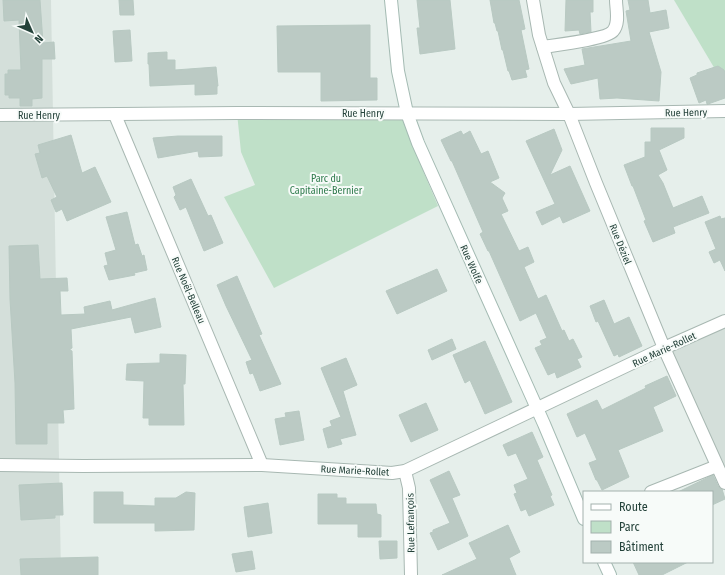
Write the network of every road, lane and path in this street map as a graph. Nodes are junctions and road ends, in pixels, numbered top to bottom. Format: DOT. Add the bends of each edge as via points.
graph roads {
  1 [pos="392,0"];
  2 [pos="534,0"];
  3 [pos="616,0"];
  4 [pos="543,47"];
  5 [pos="725,112"];
  6 [pos="407,113"];
  7 [pos="569,114"];
  8 [pos="115,115"];
  9 [pos="0,116"];
  10 [pos="725,321"];
  11 [pos="664,348"];
  12 [pos="536,409"];
  13 [pos="0,465"];
  14 [pos="262,465"];
  15 [pos="717,466"];
  16 [pos="405,471"];
  17 [pos="725,483"];
  18 [pos="654,491"];
  19 [pos="583,517"];
  20 [pos="604,563"];
  21 [pos="411,575"];
  22 [pos="610,575"];
  1 -- 6 [label="street, Rue Wolfe" via="398,71"];
  2 -- 4 [label="street, Rue Déziel"];
  3 -- 4 [label="street" via="617,23 613,32 603,37"];
  4 -- 7 [label="street, Rue Déziel" via="554,83"];
  5 -- 7 [label="street, Rue Henry"];
  6 -- 7 [label="street, Rue Henry"];
  6 -- 8 [label="street, Rue Henry"];
  6 -- 12 [label="street, Rue Wolfe"];
  7 -- 11 [label="street, Rue Déziel"];
  8 -- 9 [label="street, Rue Henry"];
  8 -- 14 [label="street, Rue Noël-Belleau"];
  10 -- 11 [label="street, Rue Marie-Rollet"];
  11 -- 12 [label="street, Rue Marie-Rollet"];
  11 -- 15 [label="street, Rue Déziel"];
  12 -- 16 [label="street, Rue Marie-Rollet"];
  12 -- 19 [label="street, Rue Wolfe"];
  13 -- 14 [label="street, Rue Marie-Rollet"];
  14 -- 16 [label="street, Rue Marie-Rollet" via="392,473"];
  15 -- 17 [label="street, Rue Déziel"];
  15 -- 18 [label="street"];
  16 -- 21 [label="street, Rue Lefrançois" via="409,488"];
  20 -- 22 [label="street"];
}
